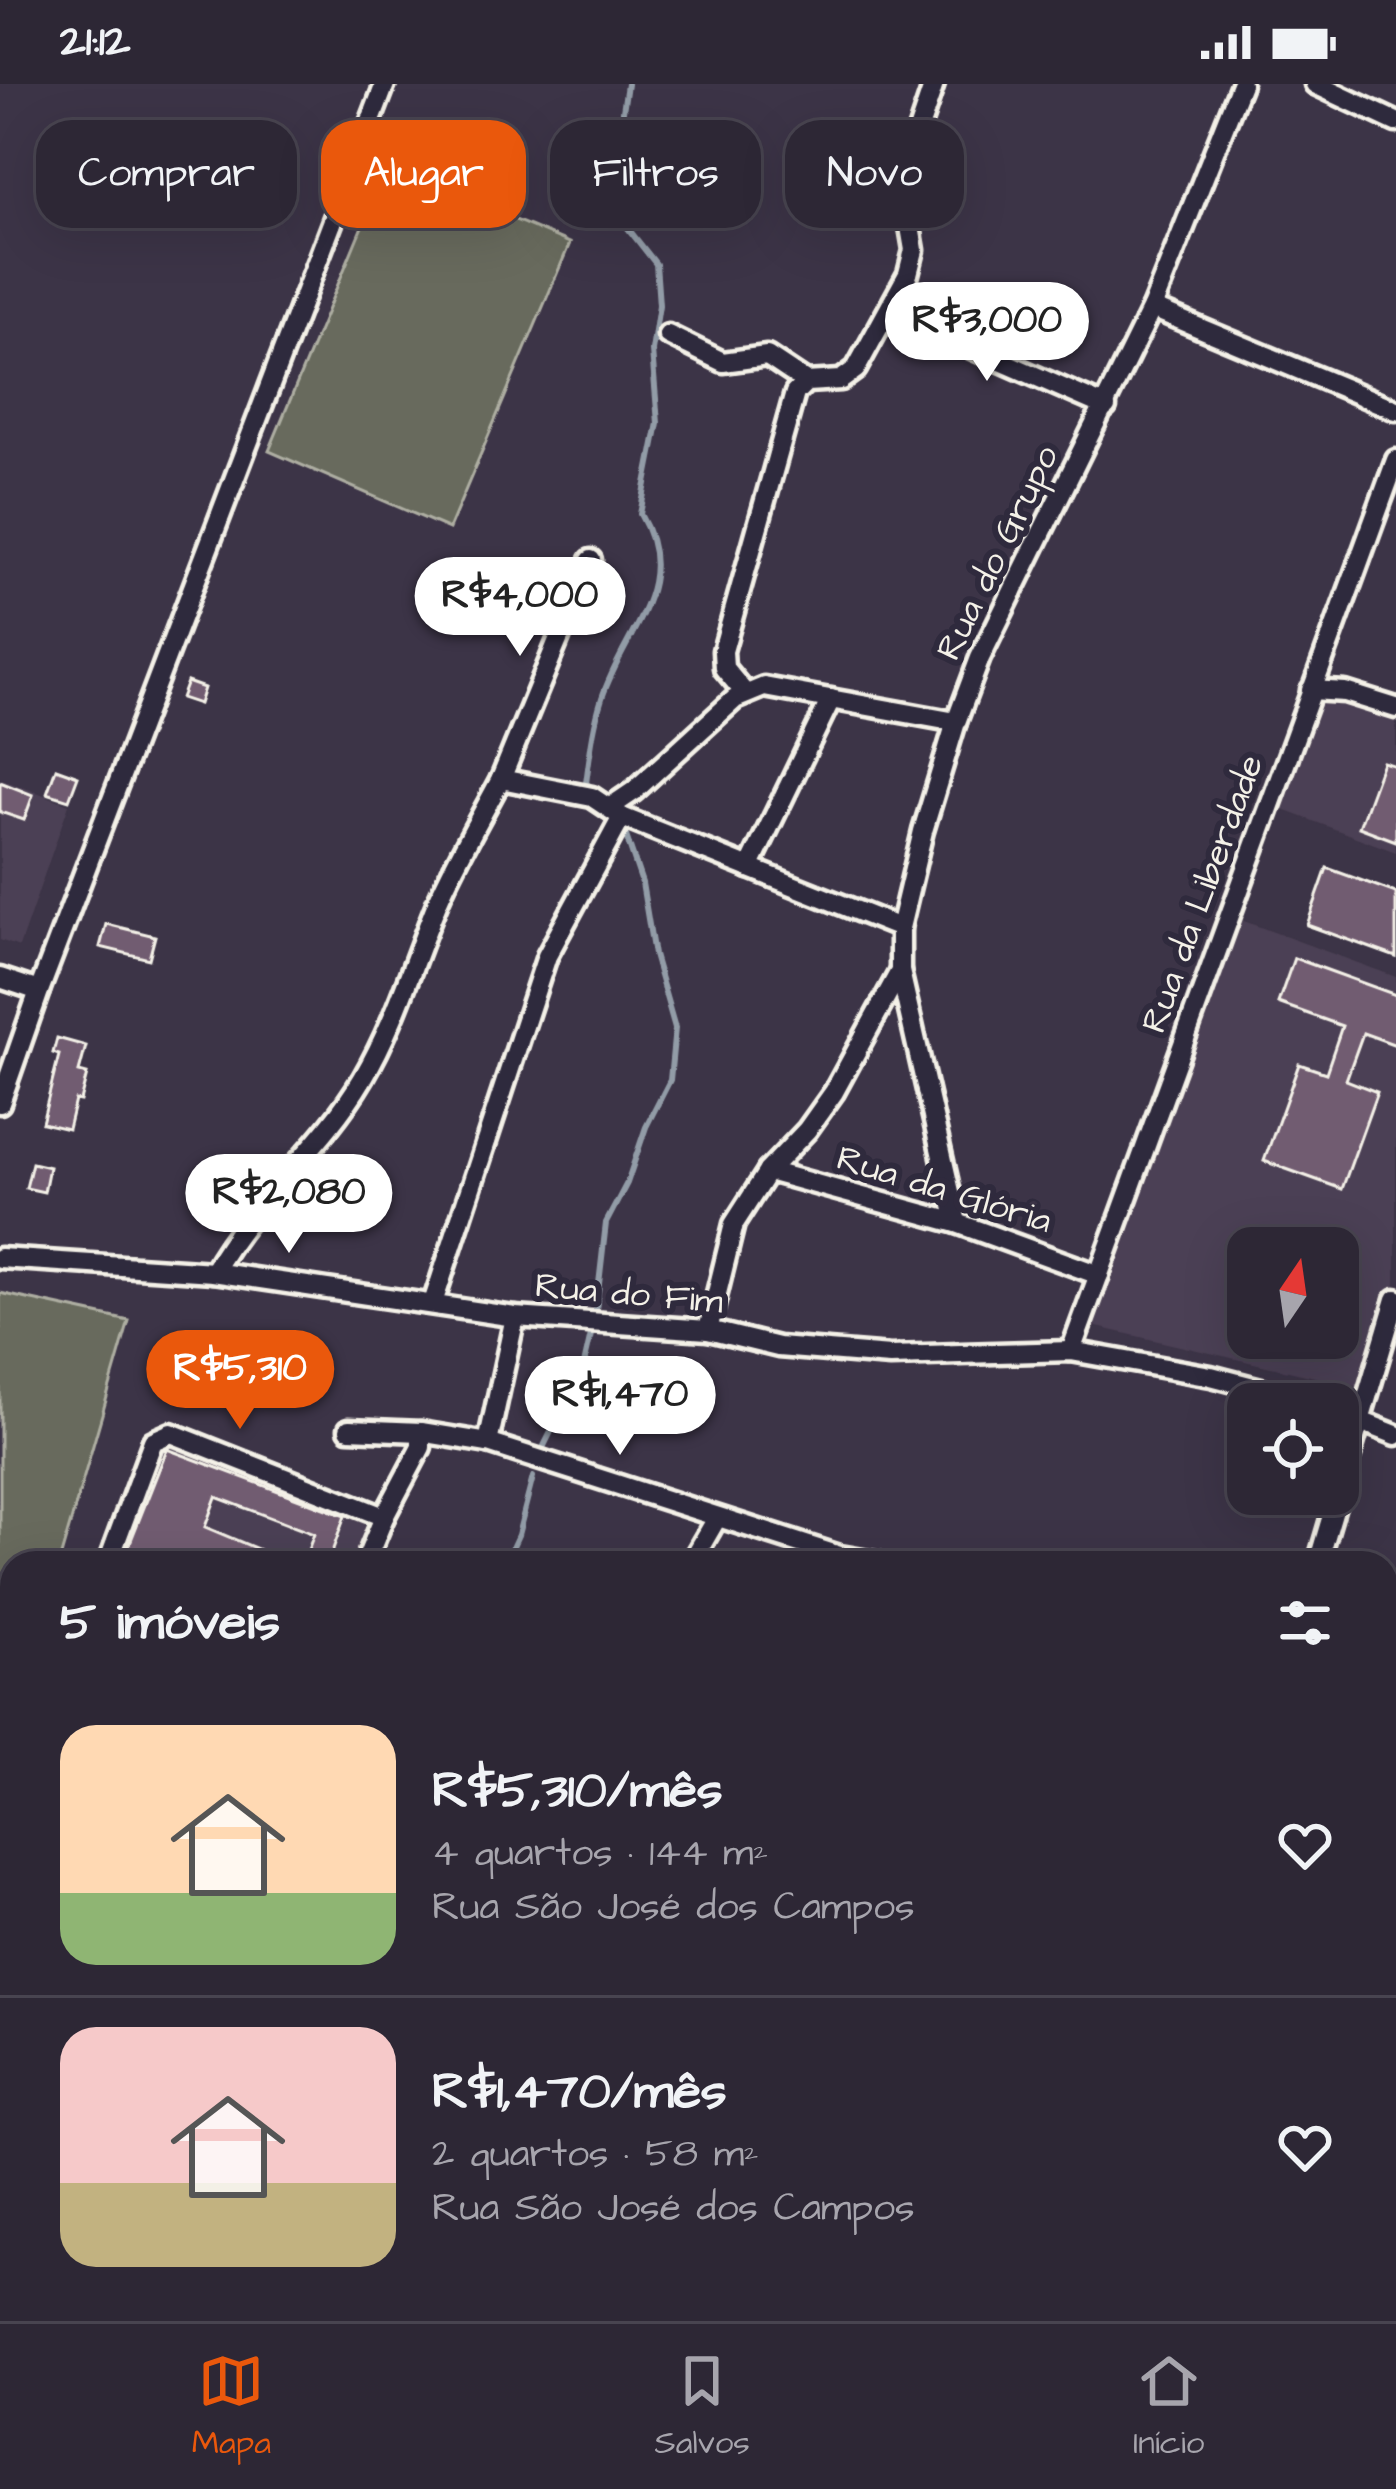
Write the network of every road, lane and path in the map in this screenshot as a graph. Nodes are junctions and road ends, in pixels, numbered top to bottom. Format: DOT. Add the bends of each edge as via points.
graph roads {
  1 [pos="385,84"];
  2 [pos="934,84"];
  3 [pos="1240,84"];
  4 [pos="1315,84"];
  5 [pos="1396,122"];
  6 [pos="1152,308"];
  7 [pos="890,313"];
  8 [pos="668,335"];
  9 [pos="806,382"];
  10 [pos="1106,407"];
  11 [pos="1396,410"];
  12 [pos="1396,460"];
  13 [pos="591,560"];
  14 [pos="1311,690"];
  15 [pos="743,692"];
  16 [pos="831,699"];
  17 [pos="1396,708"];
  18 [pos="956,722"];
  19 [pos="501,779"];
  20 [pos="619,808"];
  21 [pos="749,868"];
  22 [pos="900,928"];
  23 [pos="900,970"];
  24 [pos="0,978"];
  25 [pos="39,991"];
  26 [pos="0,1103"];
  27 [pos="768,1171"];
  28 [pos="957,1222"];
  29 [pos="0,1258"];
  30 [pos="213,1272"];
  31 [pos="1099,1275"];
  32 [pos="1396,1299"];
  33 [pos="433,1303"];
  34 [pos="515,1317"];
  35 [pos="708,1330"];
  36 [pos="1071,1351"];
  37 [pos="1237,1383"];
  38 [pos="1361,1421"];
  39 [pos="349,1429"];
  40 [pos="422,1432"];
  41 [pos="1396,1435"];
  42 [pos="488,1443"];
  43 [pos="384,1517"];
  44 [pos="717,1518"];
  45 [pos="113,1551"];
  46 [pos="370,1551"];
  47 [pos="698,1551"];
  48 [pos="824,1551"];
  49 [pos="1322,1551"];
  1 -- 25 [label="street"];
  2 -- 7 [label="street" via="908,161 914,250"];
  3 -- 6 [label="street, Rua do Grupo"];
  4 -- 5 [label="street"];
  6 -- 10 [label="street, Rua do Grupo"];
  6 -- 11 [label="street"];
  7 -- 9 [label="street" via="848,376"];
  7 -- 10 [label="street"];
  8 -- 9 [label="street" via="723,362 767,356"];
  9 -- 15 [label="street" via="795,392 723,651 724,668"];
  10 -- 18 [label="street, Rua do Grupo" via="1023,566"];
  12 -- 14 [label="street, Rua da Liberdade"];
  13 -- 19 [label="street"];
  14 -- 17 [label="street"];
  14 -- 31 [label="street, Rua da Liberdade"];
  15 -- 16 [label="street" via="764,687"];
  15 -- 20 [label="street"];
  16 -- 18 [label="street"];
  16 -- 21 [label="street"];
  18 -- 22 [label="street, Rua do Grupo"];
  19 -- 20 [label="street"];
  19 -- 30 [label="street" via="439,899 365,1074 335,1121 260,1200"];
  20 -- 21 [label="street"];
  20 -- 33 [label="street" via="547,956"];
  21 -- 22 [label="street"];
  22 -- 23 [label="street, Rua do Grupo"];
  23 -- 27 [label="street" via="834,1092"];
  23 -- 28 [label="street, Rua do Grupo"];
  24 -- 25 [label="street"];
  25 -- 26 [label="street"];
  27 -- 28 [label="street, Rua da Glória"];
  27 -- 35 [label="street" via="734,1224"];
  28 -- 31 [label="street, Rua da Glória"];
  29 -- 30 [label="street, Rua do Fim"];
  30 -- 33 [label="street, Rua do Fim"];
  31 -- 36 [label="street, Rua da Liberdade"];
  32 -- 38 [label="street"];
  33 -- 34 [label="street, Rua do Fim"];
  34 -- 35 [label="street, Rua do Fim"];
  34 -- 42 [label="street"];
  35 -- 36 [label="street, Rua do Fim" via="778,1347 890,1356"];
  36 -- 37 [label="street, Rua do Fim"];
  38 -- 41 [label="street"];
  38 -- 49 [label="street"];
  39 -- 40 [label="street"];
  40 -- 42 [label="street"];
  40 -- 43 [label="street" via="422,1447"];
  42 -- 44 [label="street"];
  43 -- 45 [label="street" via="171,1433 154,1441"];
  43 -- 46 [label="street"];
  44 -- 47 [label="street"];
  44 -- 48 [label="street"];
}
